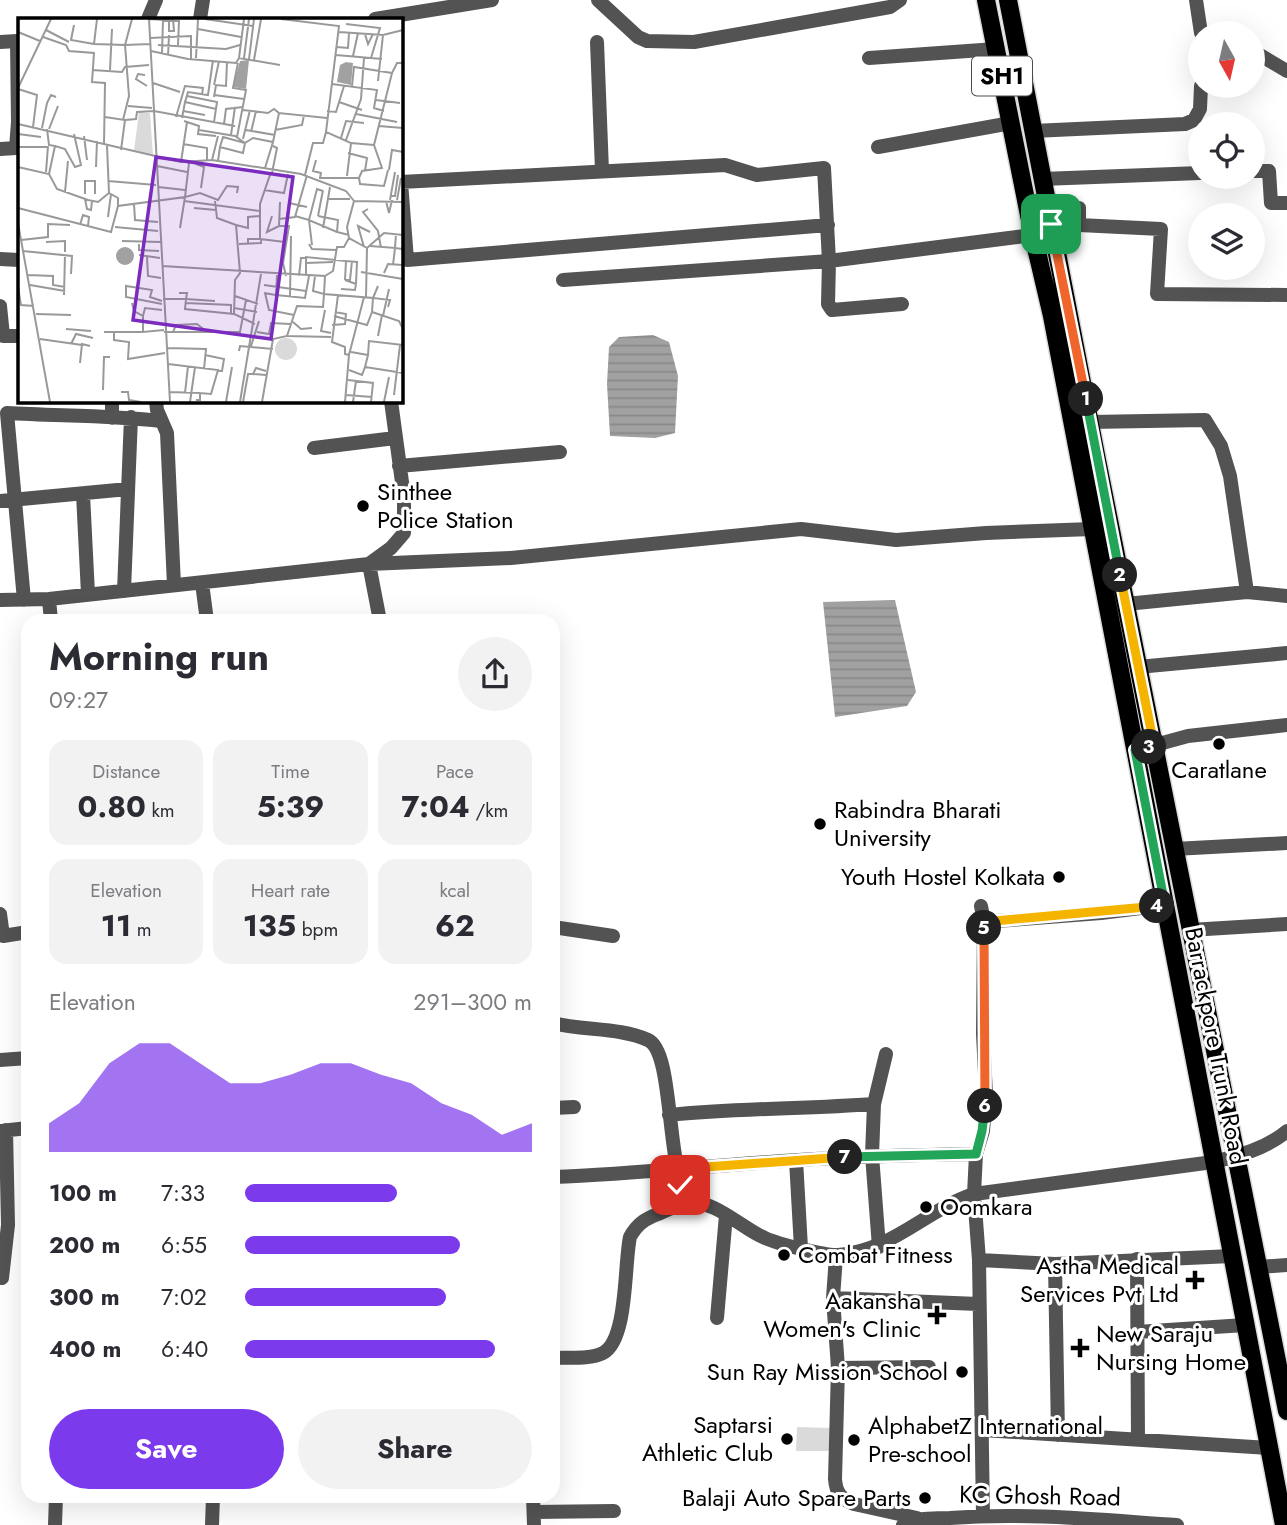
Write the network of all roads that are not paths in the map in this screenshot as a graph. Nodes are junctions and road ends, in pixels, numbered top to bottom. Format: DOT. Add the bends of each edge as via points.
graph roads {
  1 [pos="156,0"];
  2 [pos="203,0"];
  3 [pos="492,0"];
  4 [pos="598,0"];
  5 [pos="900,0"];
  6 [pos="986,0"];
  7 [pos="1008,0"];
  8 [pos="1196,0"];
  9 [pos="148,18"];
  10 [pos="200,18"];
  11 [pos="381,18"];
  12 [pos="1199,21"];
  13 [pos="18,41"];
  14 [pos="0,42"];
  15 [pos="597,42"];
  16 [pos="996,49"];
  17 [pos="869,58"];
  18 [pos="1265,58"];
  19 [pos="18,71"];
  20 [pos="1287,71"];
  21 [pos="1200,98"];
  22 [pos="1012,123"];
  23 [pos="1033,131"];
  24 [pos="878,147"];
  25 [pos="17,148"];
  26 [pos="0,149"];
  27 [pos="602,171"];
  28 [pos="1265,171"];
  29 [pos="1188,173"];
  30 [pos="1042,179"];
  31 [pos="402,182"];
  32 [pos="402,195"];
  33 [pos="1287,203"];
  34 [pos="1049,215"];
  35 [pos="828,225"];
  36 [pos="1033,235"];
  37 [pos="0,259"];
  38 [pos="18,260"];
  39 [pos="829,261"];
  40 [pos="563,280"];
  41 [pos="1287,295"];
  42 [pos="902,304"];
  43 [pos="0,306"];
  44 [pos="18,336"];
  45 [pos="112,402"];
  46 [pos="156,402"];
  47 [pos="391,402"];
  48 [pos="4,413"];
  49 [pos="131,417"];
  50 [pos="112,418"];
  51 [pos="161,421"];
  52 [pos="1090,422"];
  53 [pos="395,438"];
  54 [pos="314,448"];
  55 [pos="560,452"];
  56 [pos="399,466"];
  57 [pos="128,489"];
  58 [pos="83,494"];
  59 [pos="16,500"];
  60 [pos="0,501"];
  61 [pos="1092,529"];
  62 [pos="369,564"];
  63 [pos="202,583"];
  64 [pos="173,585"];
  65 [pos="124,591"];
  66 [pos="1247,592"];
  67 [pos="88,594"];
  68 [pos="1287,596"];
  69 [pos="50,599"];
  70 [pos="0,600"];
  71 [pos="24,600"];
  72 [pos="1126,604"];
  73 [pos="51,614"];
  74 [pos="206,614"];
  75 [pos="379,614"];
  76 [pos="1287,653"];
  77 [pos="1138,667"];
  78 [pos="1287,724"];
  79 [pos="1154,745"];
  80 [pos="1135,750"];
  81 [pos="1287,843"];
  82 [pos="1174,849"];
  83 [pos="1165,905"];
  84 [pos="981,906"];
  85 [pos="0,914"];
  86 [pos="984,922"];
  87 [pos="1287,924"];
  88 [pos="560,928"];
  89 [pos="1190,930"];
  90 [pos="21,933"];
  91 [pos="612,936"];
  92 [pos="560,1024"];
  93 [pos="886,1054"];
  94 [pos="21,1058"];
  95 [pos="0,1060"];
  96 [pos="874,1104"];
  97 [pos="573,1107"];
  98 [pos="560,1108"];
  99 [pos="669,1115"];
  100 [pos="21,1129"];
  101 [pos="3,1131"];
  102 [pos="1287,1131"];
  103 [pos="976,1154"];
  104 [pos="872,1155"];
  105 [pos="1236,1157"];
  106 [pos="796,1160"];
  107 [pos="1213,1162"];
  108 [pos="677,1169"];
  109 [pos="560,1177"];
  110 [pos="974,1194"];
  111 [pos="690,1202"];
  112 [pos="726,1214"];
  113 [pos="879,1247"];
  114 [pos="801,1248"];
  115 [pos="836,1256"];
  116 [pos="1232,1256"];
  117 [pos="1137,1259"];
  118 [pos="979,1261"];
  119 [pos="1055,1264"];
  120 [pos="1287,1265"];
  121 [pos="1258,1266"];
  122 [pos="0,1277"];
  123 [pos="833,1298"];
  124 [pos="978,1304"];
  125 [pos="717,1318"];
  126 [pos="1245,1325"];
  127 [pos="1137,1332"];
  128 [pos="560,1358"];
  129 [pos="929,1367"];
  130 [pos="838,1368"];
  131 [pos="1287,1411"];
  132 [pos="983,1430"];
  133 [pos="1058,1435"];
  134 [pos="1138,1440"];
  135 [pos="1269,1448"];
  136 [pos="56,1503"];
  137 [pos="213,1503"];
  138 [pos="614,1511"];
  139 [pos="983,1515"];
  140 [pos="534,1518"];
  141 [pos="917,1518"];
  142 [pos="1057,1520"];
  143 [pos="55,1525"];
  144 [pos="212,1525"];
  145 [pos="903,1525"];
  146 [pos="1168,1525"];
  147 [pos="1284,1525"];
  1 -- 9 [label="street"];
  2 -- 10 [label="street"];
  3 -- 11 [label="street"];
  4 -- 5 [label="street" via="638,37 694,42 890,7"];
  6 -- 16 [label="main road, Barrackpore Trunk Road / SH1"];
  7 -- 23 [label="main road, Barrackpore Trunk Road / SH1"];
  8 -- 12 [label="street"];
  13 -- 14 [label="street"];
  13 -- 19 [label="street"];
  15 -- 27 [label="street"];
  16 -- 17 [label="street"];
  16 -- 22 [label="main road, Barrackpore Trunk Road / SH1"];
  18 -- 20 [label="street"];
  19 -- 25 [label="street"];
  21 -- 23 [label="street" via="1194,120 1185,124"];
  22 -- 24 [label="street"];
  22 -- 36 [label="main road, Barrackpore Trunk Road / SH1"];
  23 -- 30 [label="main road, Barrackpore Trunk Road / SH1"];
  25 -- 26 [label="street"];
  27 -- 31 [label="street"];
  27 -- 35 [label="street" via="725,165 757,175 824,168"];
  28 -- 33 [label="street" via="1269,171 1271,203"];
  29 -- 30 [label="street"];
  30 -- 34 [label="main road, Barrackpore Trunk Road / SH1"];
  32 -- 35 [label="street" via="407,260"];
  34 -- 36 [label="street"];
  34 -- 41 [label="street" via="1079,208 1079,225 1161,229 1157,294"];
  34 -- 52 [label="main road, Barrackpore Trunk Road / SH1"];
  35 -- 39 [label="street"];
  36 -- 39 [label="street"];
  36 -- 61 [label="main road, Barrackpore Trunk Road / SH1"];
  37 -- 38 [label="street"];
  39 -- 40 [label="street"];
  39 -- 42 [label="street" via="829,309"];
  43 -- 44 [label="street" via="3,336"];
  45 -- 50 [label="street"];
  46 -- 51 [label="street"];
  47 -- 53 [label="street"];
  48 -- 50 [label="street"];
  48 -- 59 [label="street"];
  49 -- 50 [label="street"];
  49 -- 51 [label="street"];
  49 -- 57 [label="street"];
  51 -- 64 [label="street" via="167,433"];
  52 -- 66 [label="street" via="1205,420 1221,446 1230,476"];
  52 -- 72 [label="main road, Barrackpore Trunk Road / SH1"];
  53 -- 54 [label="street"];
  53 -- 56 [label="street"];
  55 -- 56 [label="street"];
  56 -- 62 [label="street" via="404,533"];
  57 -- 58 [label="street"];
  57 -- 65 [label="street"];
  58 -- 59 [label="street"];
  58 -- 67 [label="street"];
  59 -- 60 [label="street"];
  59 -- 71 [label="street"];
  61 -- 62 [label="street" via="896,540 801,529 511,558"];
  61 -- 80 [label="main road, Barrackpore Trunk Road / SH1"];
  62 -- 63 [label="street"];
  62 -- 75 [label="street"];
  63 -- 64 [label="street"];
  63 -- 74 [label="street"];
  64 -- 65 [label="street"];
  65 -- 67 [label="street"];
  66 -- 68 [label="street"];
  66 -- 72 [label="street"];
  67 -- 69 [label="street"];
  69 -- 71 [label="street"];
  69 -- 73 [label="street"];
  70 -- 71 [label="street"];
  72 -- 77 [label="main road, Barrackpore Trunk Road / SH1"];
  76 -- 77 [label="street"];
  77 -- 79 [label="main road, Barrackpore Trunk Road / SH1"];
  78 -- 79 [label="street" via="1188,736"];
  79 -- 80 [label="street"];
  79 -- 82 [label="main road, Barrackpore Trunk Road / SH1"];
  80 -- 83 [label="main road, Barrackpore Trunk Road / SH1"];
  81 -- 82 [label="street"];
  82 -- 89 [label="main road, Barrackpore Trunk Road / SH1"];
  83 -- 86 [label="street"];
  83 -- 107 [label="main road, Barrackpore Trunk Road / SH1"];
  84 -- 86 [label="street"];
  85 -- 90 [label="street" via="3,936"];
  86 -- 103 [label="street" via="986,1095"];
  87 -- 89 [label="street"];
  88 -- 91 [label="street"];
  89 -- 105 [label="main road, Barrackpore Trunk Road / SH1"];
  92 -- 99 [label="street" via="652,1042 660,1053"];
  93 -- 96 [label="street"];
  94 -- 95 [label="street"];
  96 -- 99 [label="street"];
  96 -- 104 [label="street"];
  97 -- 98 [label="street"];
  99 -- 108 [label="street"];
  100 -- 101 [label="street"];
  101 -- 122 [label="street" via="8,1225"];
  102 -- 105 [label="street"];
  103 -- 104 [label="street"];
  103 -- 110 [label="street"];
  104 -- 106 [label="street"];
  104 -- 113 [label="street"];
  105 -- 107 [label="street"];
  105 -- 121 [label="main road, Barrackpore Trunk Road / SH1"];
  106 -- 108 [label="street"];
  106 -- 114 [label="street"];
  107 -- 110 [label="street"];
  107 -- 116 [label="main road, Barrackpore Trunk Road / SH1"];
  108 -- 109 [label="street"];
  108 -- 111 [label="street" via="683,1194"];
  110 -- 113 [label="street"];
  110 -- 118 [label="street"];
  111 -- 112 [label="street"];
  111 -- 128 [label="street" via="643,1221 633,1232 614,1344 596,1355"];
  112 -- 114 [label="street" via="766,1239"];
  112 -- 125 [label="street"];
  113 -- 115 [label="street"];
  114 -- 115 [label="street"];
  115 -- 123 [label="street"];
  116 -- 117 [label="street"];
  116 -- 126 [label="main road, Barrackpore Trunk Road / SH1"];
  117 -- 119 [label="street"];
  117 -- 127 [label="street"];
  118 -- 119 [label="street"];
  118 -- 124 [label="street"];
  119 -- 133 [label="street"];
  120 -- 121 [label="street"];
  121 -- 131 [label="main road, Barrackpore Trunk Road / SH1"];
  123 -- 124 [label="street"];
  123 -- 130 [label="street"];
  124 -- 132 [label="street"];
  126 -- 127 [label="street"];
  126 -- 135 [label="main road, Barrackpore Trunk Road / SH1"];
  127 -- 134 [label="street"];
  129 -- 130 [label="street"];
  130 -- 141 [label="street" via="838,1493 855,1504"];
  132 -- 133 [label="street"];
  132 -- 139 [label="street"];
  133 -- 134 [label="street"];
  134 -- 135 [label="street"];
  135 -- 147 [label="main road, Barrackpore Trunk Road / SH1"];
  136 -- 143 [label="street"];
  137 -- 144 [label="street"];
  138 -- 140 [label="street"];
  139 -- 141 [label="street, KC Ghosh Road"];
  139 -- 142 [label="street, KC Ghosh Road"];
  141 -- 145 [label="street, KC Ghosh Road"];
  142 -- 146 [label="street, KC Ghosh Road"];
}
